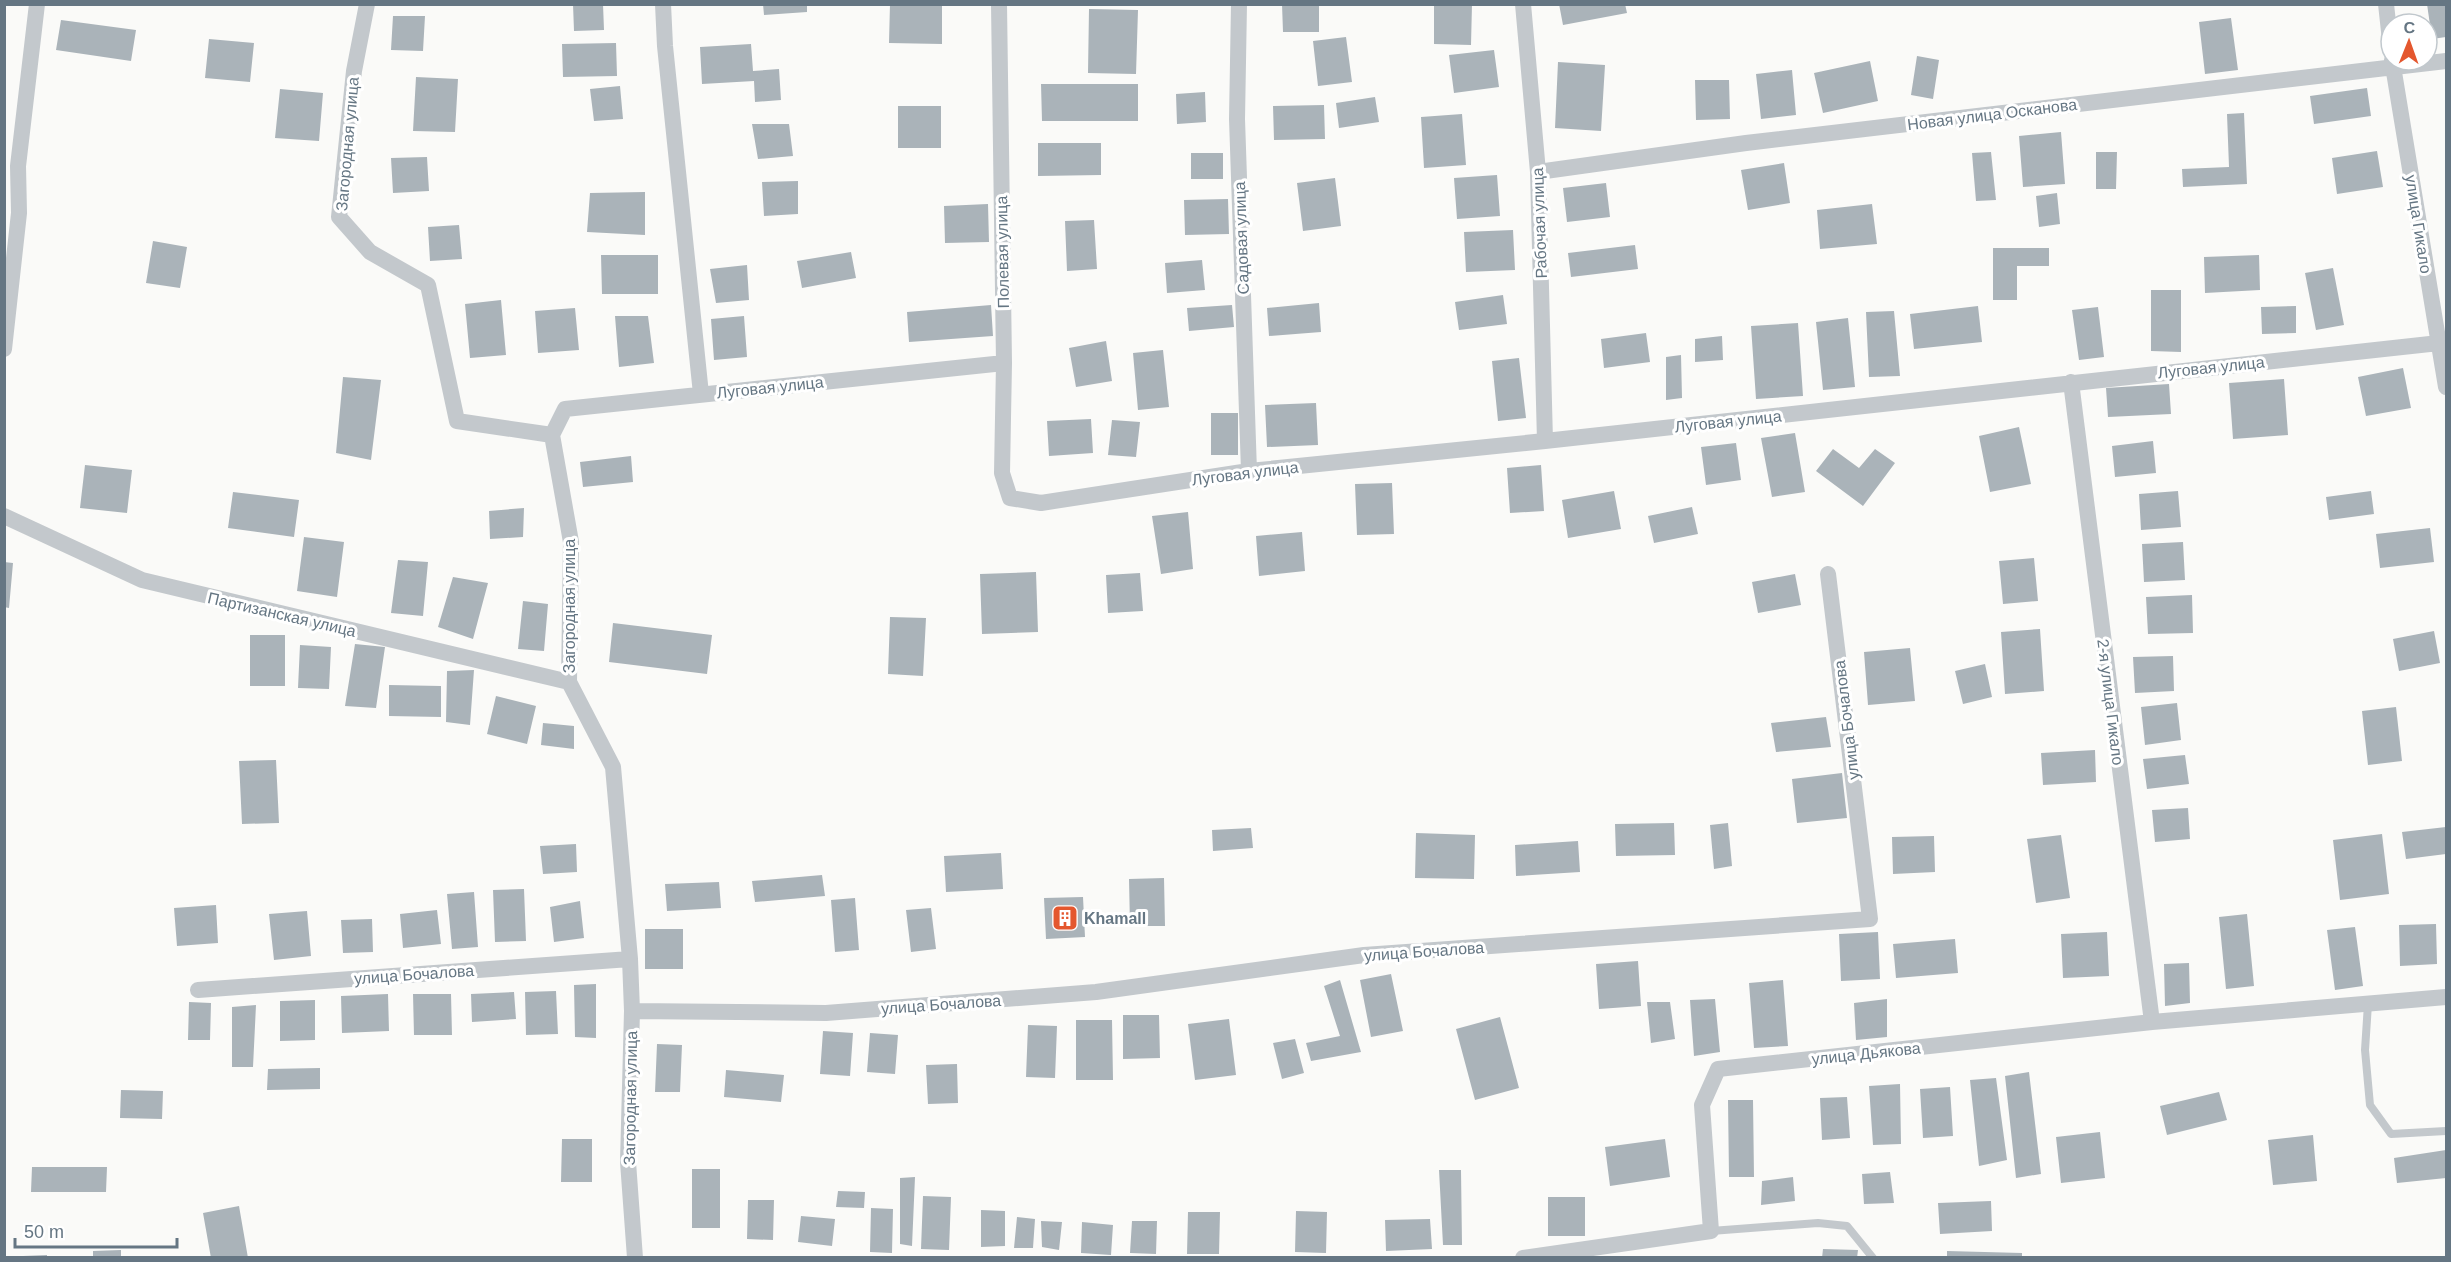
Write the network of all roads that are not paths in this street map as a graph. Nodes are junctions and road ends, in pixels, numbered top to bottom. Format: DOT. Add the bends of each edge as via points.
graph roads {
  1 [pos="37,4"];
  2 [pos="367,4"];
  3 [pos="663,4"];
  4 [pos="999,4"];
  5 [pos="1239,4"];
  6 [pos="1523,4"];
  7 [pos="2379,66"];
  8 [pos="2393,72"];
  9 [pos="1538,172"];
  10 [pos="2443,344"];
  11 [pos="4,349"];
  12 [pos="1004,363"];
  13 [pos="2071,382"];
  14 [pos="2446,387"];
  15 [pos="701,394"];
  16 [pos="552,435"];
  17 [pos="1545,441"];
  18 [pos="1249,471"];
  19 [pos="1010,498"];
  20 [pos="4,516"];
  21 [pos="1828,574"];
  22 [pos="569,682"];
  23 [pos="630,959"];
  24 [pos="198,990"];
  25 [pos="2446,997"];
  26 [pos="2368,1004"];
  27 [pos="632,1011"];
  28 [pos="2152,1022"];
  29 [pos="2446,1131"];
  30 [pos="1711,1231"];
  31 [pos="635,1257"];
  32 [pos="1523,1257"];
  33 [pos="1873,1257"];
  1 -- 11 [label="street" via="15,176 19,213"];
  2 -- 16 [label="street, Загородная улица" via="354,71 339,217 370,252 428,285 458,421"];
  3 -- 15 [label="street"];
  4 -- 12 [label="street, Полевая улица"];
  5 -- 18 [label="street, Садовая улица" via="1238,119"];
  6 -- 9 [label="street, Рабочая улица"];
  7 -- 9 [label="street, Новая улица Осканова"];
  8 -- 10 [label="street, улица Гикало"];
  9 -- 17 [label="street, Рабочая улица"];
  10 -- 13 [label="street, Луговая улица"];
  10 -- 14 [label="street, улица Гикало"];
  12 -- 15 [label="street, Луговая улица"];
  12 -- 19 [label="street, Полевая улица" via="1002,473"];
  13 -- 17 [label="street, Луговая улица"];
  13 -- 28 [label="street, 2-я улица Гикало"];
  15 -- 16 [label="street, Луговая улица" via="565,409"];
  16 -- 22 [label="street, Загородная улица" via="571,543"];
  17 -- 18 [label="street, Луговая улица"];
  18 -- 19 [label="street, Луговая улица" via="1041,502"];
  20 -- 22 [label="street, Партизанская улица" via="142,580"];
  21 -- 27 [label="street, улица Бочалова" via="1870,919 1364,955 1096,992 826,1013"];
  22 -- 23 [label="street, Загородная улица" via="613,767"];
  23 -- 24 [label="street, улица Бочалова"];
  23 -- 27 [label="street, Загородная улица"];
  25 -- 26 [label="street, улица Дьякова"];
  26 -- 28 [label="street, улица Дьякова"];
  26 -- 29 [label="lane" via="2365,1050 2370,1105 2391,1134"];
  27 -- 31 [label="street, Загородная улица" via="628,1162"];
  28 -- 30 [label="street, улица Дьякова" via="1718,1069 1702,1105"];
  30 -- 32 [label="street"];
  30 -- 33 [label="lane" via="1818,1222 1847,1226"];
}
